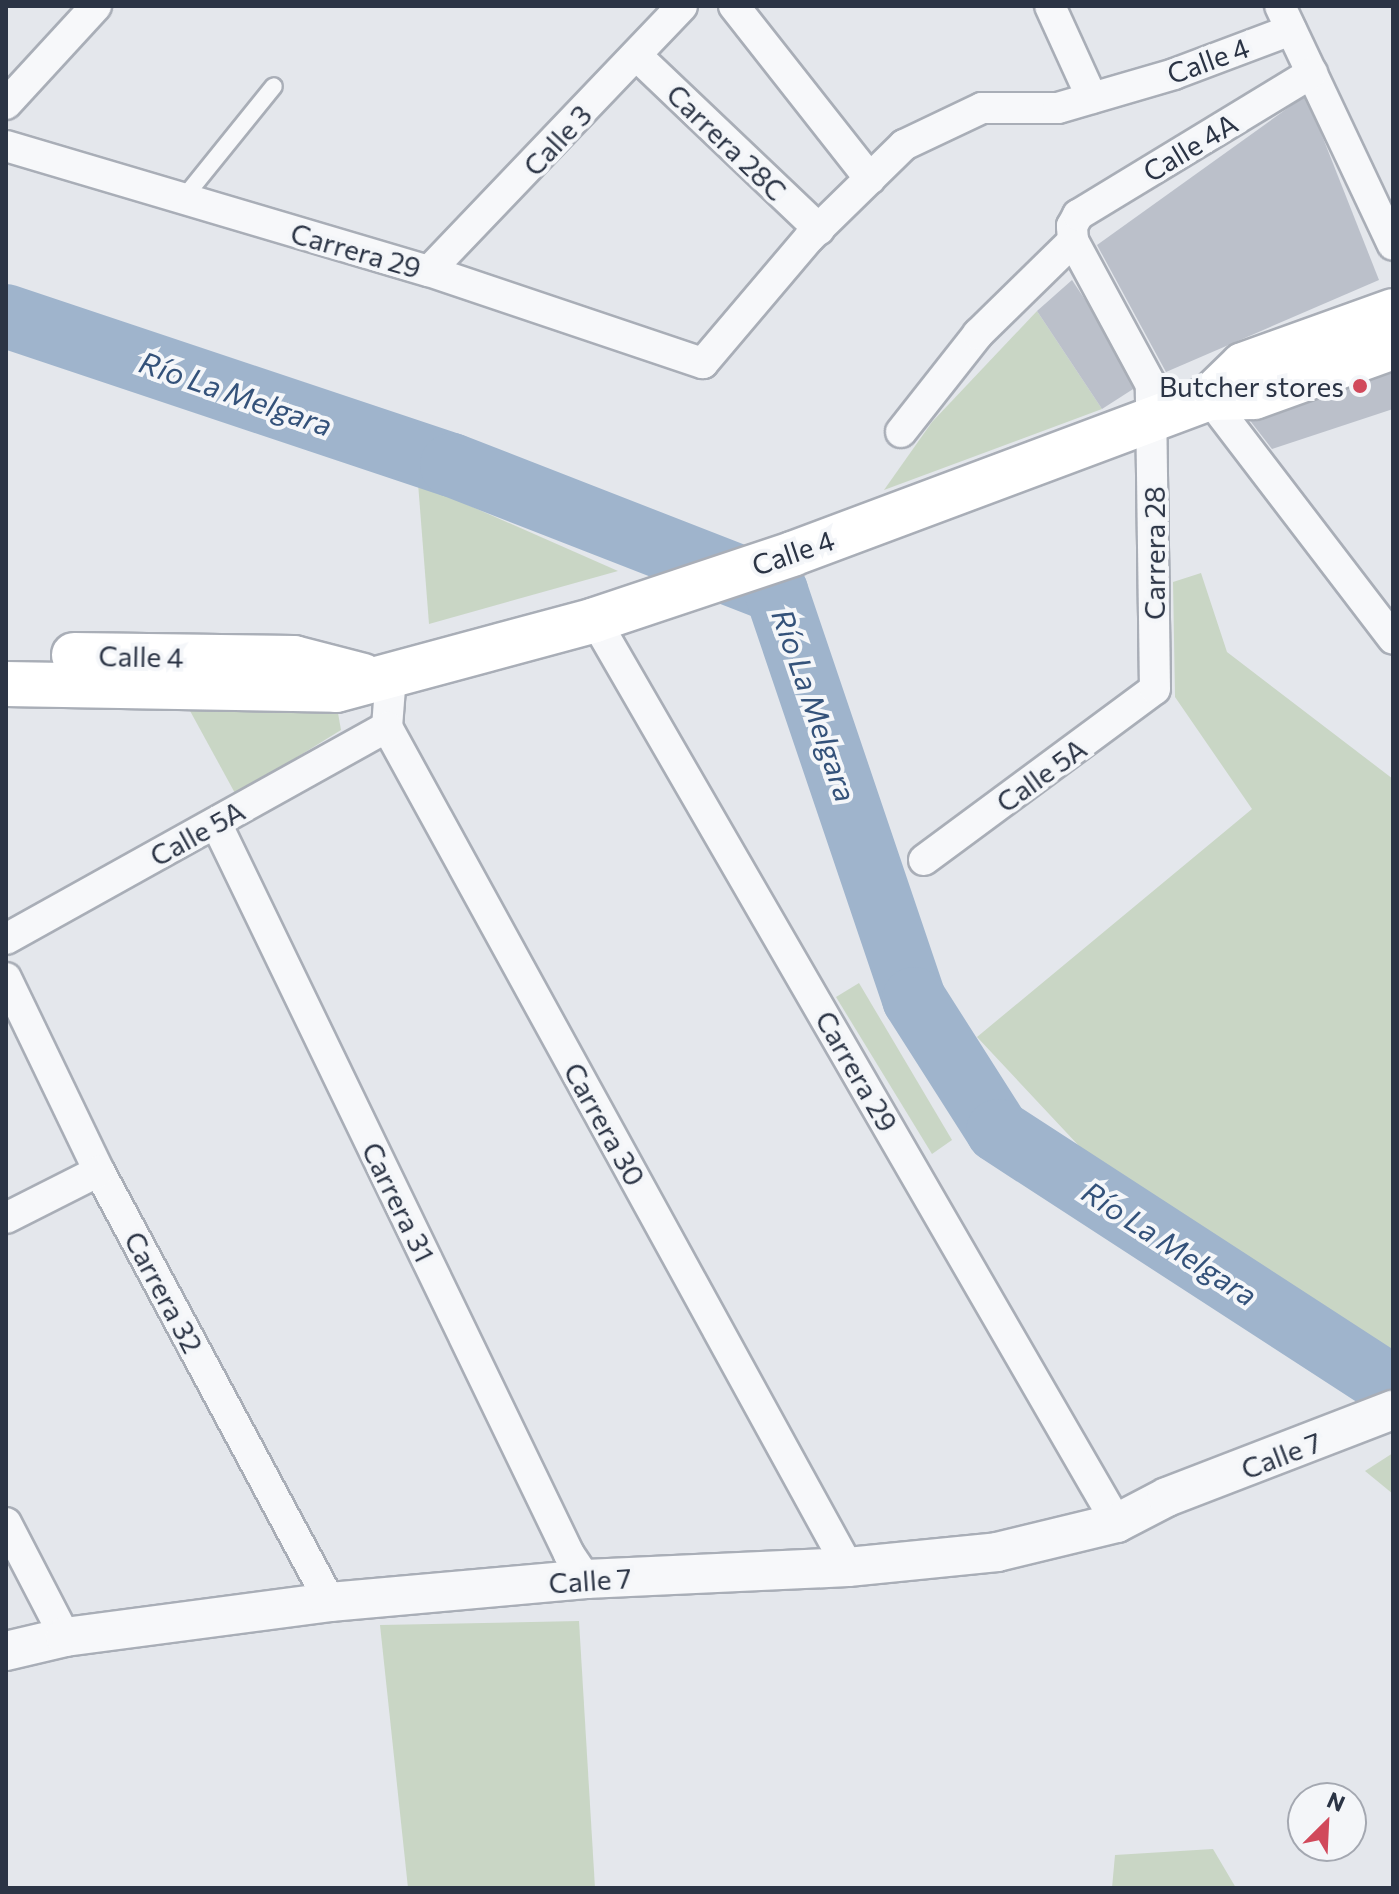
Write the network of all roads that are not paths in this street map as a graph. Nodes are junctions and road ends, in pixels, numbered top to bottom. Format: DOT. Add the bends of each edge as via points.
graph roads {
  1 [pos="96,6"];
  2 [pos="682,6"];
  3 [pos="734,6"];
  4 [pos="1050,6"];
  5 [pos="1286,18"];
  6 [pos="636,55"];
  7 [pos="1312,73"];
  8 [pos="274,86"];
  9 [pos="1092,98"];
  10 [pos="6,104"];
  11 [pos="6,146"];
  12 [pos="870,179"];
  13 [pos="182,200"];
  14 [pos="819,229"];
  15 [pos="1073,233"];
  16 [pos="1393,245"];
  17 [pos="429,271"];
  18 [pos="1393,311"];
  19 [pos="1393,347"];
  20 [pos="703,363"];
  21 [pos="1209,398"];
  22 [pos="1153,418"];
  23 [pos="901,432"];
  24 [pos="595,620"];
  25 [pos="1393,639"];
  26 [pos="6,654"];
  27 [pos="380,676"];
  28 [pos="6,684"];
  29 [pos="1155,689"];
  30 [pos="387,727"];
  31 [pos="216,823"];
  32 [pos="924,860"];
  33 [pos="6,939"];
  34 [pos="6,978"];
  35 [pos="99,1171"];
  36 [pos="6,1218"];
  37 [pos="1393,1410"];
  38 [pos="1113,1513"];
  39 [pos="6,1523"];
  40 [pos="842,1557"];
  41 [pos="578,1567"];
  42 [pos="323,1590"];
  43 [pos="6,1624"];
  44 [pos="59,1625"];
  45 [pos="6,1651"];
  1 -- 10 [label="street"];
  2 -- 6 [label="street, Calle 3"];
  3 -- 12 [label="street"];
  4 -- 9 [label="street"];
  5 -- 7 [label="street"];
  5 -- 9 [label="street, Calle 4"];
  6 -- 14 [label="street, Carrera 28C"];
  6 -- 17 [label="street, Calle 3"];
  7 -- 15 [label="street, Calle 4A" via="1078,215"];
  7 -- 16 [label="street"];
  8 -- 13 [label="lane"];
  9 -- 12 [label="street, Calle 4" via="1058,108 982,108 904,145"];
  11 -- 13 [label="street, Carrera 29"];
  12 -- 14 [label="street, Calle 4"];
  13 -- 17 [label="street, Carrera 29"];
  14 -- 20 [label="street, Calle 4"];
  15 -- 22 [label="street, Carrera 28" via="1151,385"];
  15 -- 23 [label="street, Calle 4A" via="978,334"];
  17 -- 20 [label="street, Carrera 29"];
  18 -- 21 [label="main road" via="1243,365"];
  19 -- 21 [label="main road" via="1254,397"];
  21 -- 22 [label="main road, Calle 4"];
  21 -- 25 [label="street"];
  22 -- 24 [label="main road, Calle 4" via="792,554"];
  22 -- 29 [label="street, Carrera 28"];
  24 -- 27 [label="main road, Calle 4"];
  24 -- 38 [label="street, Carrera 29"];
  26 -- 27 [label="main road, Calle 4" via="294,658"];
  27 -- 28 [label="main road, Calle 4" via="336,690 298,691"];
  27 -- 30 [label="street"];
  29 -- 32 [label="street, Calle 5A"];
  30 -- 31 [label="street, Calle 5A"];
  30 -- 40 [label="street, Carrera 30"];
  31 -- 33 [label="street, Calle 5A"];
  31 -- 41 [label="street, Carrera 31"];
  34 -- 35 [label="street, Carrera 32"];
  35 -- 36 [label="street"];
  35 -- 42 [label="street, Carrera 32"];
  37 -- 38 [label="street, Calle 7"];
  38 -- 40 [label="street, Calle 7" via="997,1552"];
  39 -- 44 [label="street"];
  40 -- 41 [label="street, Calle 7"];
  41 -- 42 [label="street, Calle 7"];
  42 -- 44 [label="street, Calle 7"];
  43 -- 44 [label="street, Calle 7"];
  44 -- 45 [label="street, Calle 7"];
}
